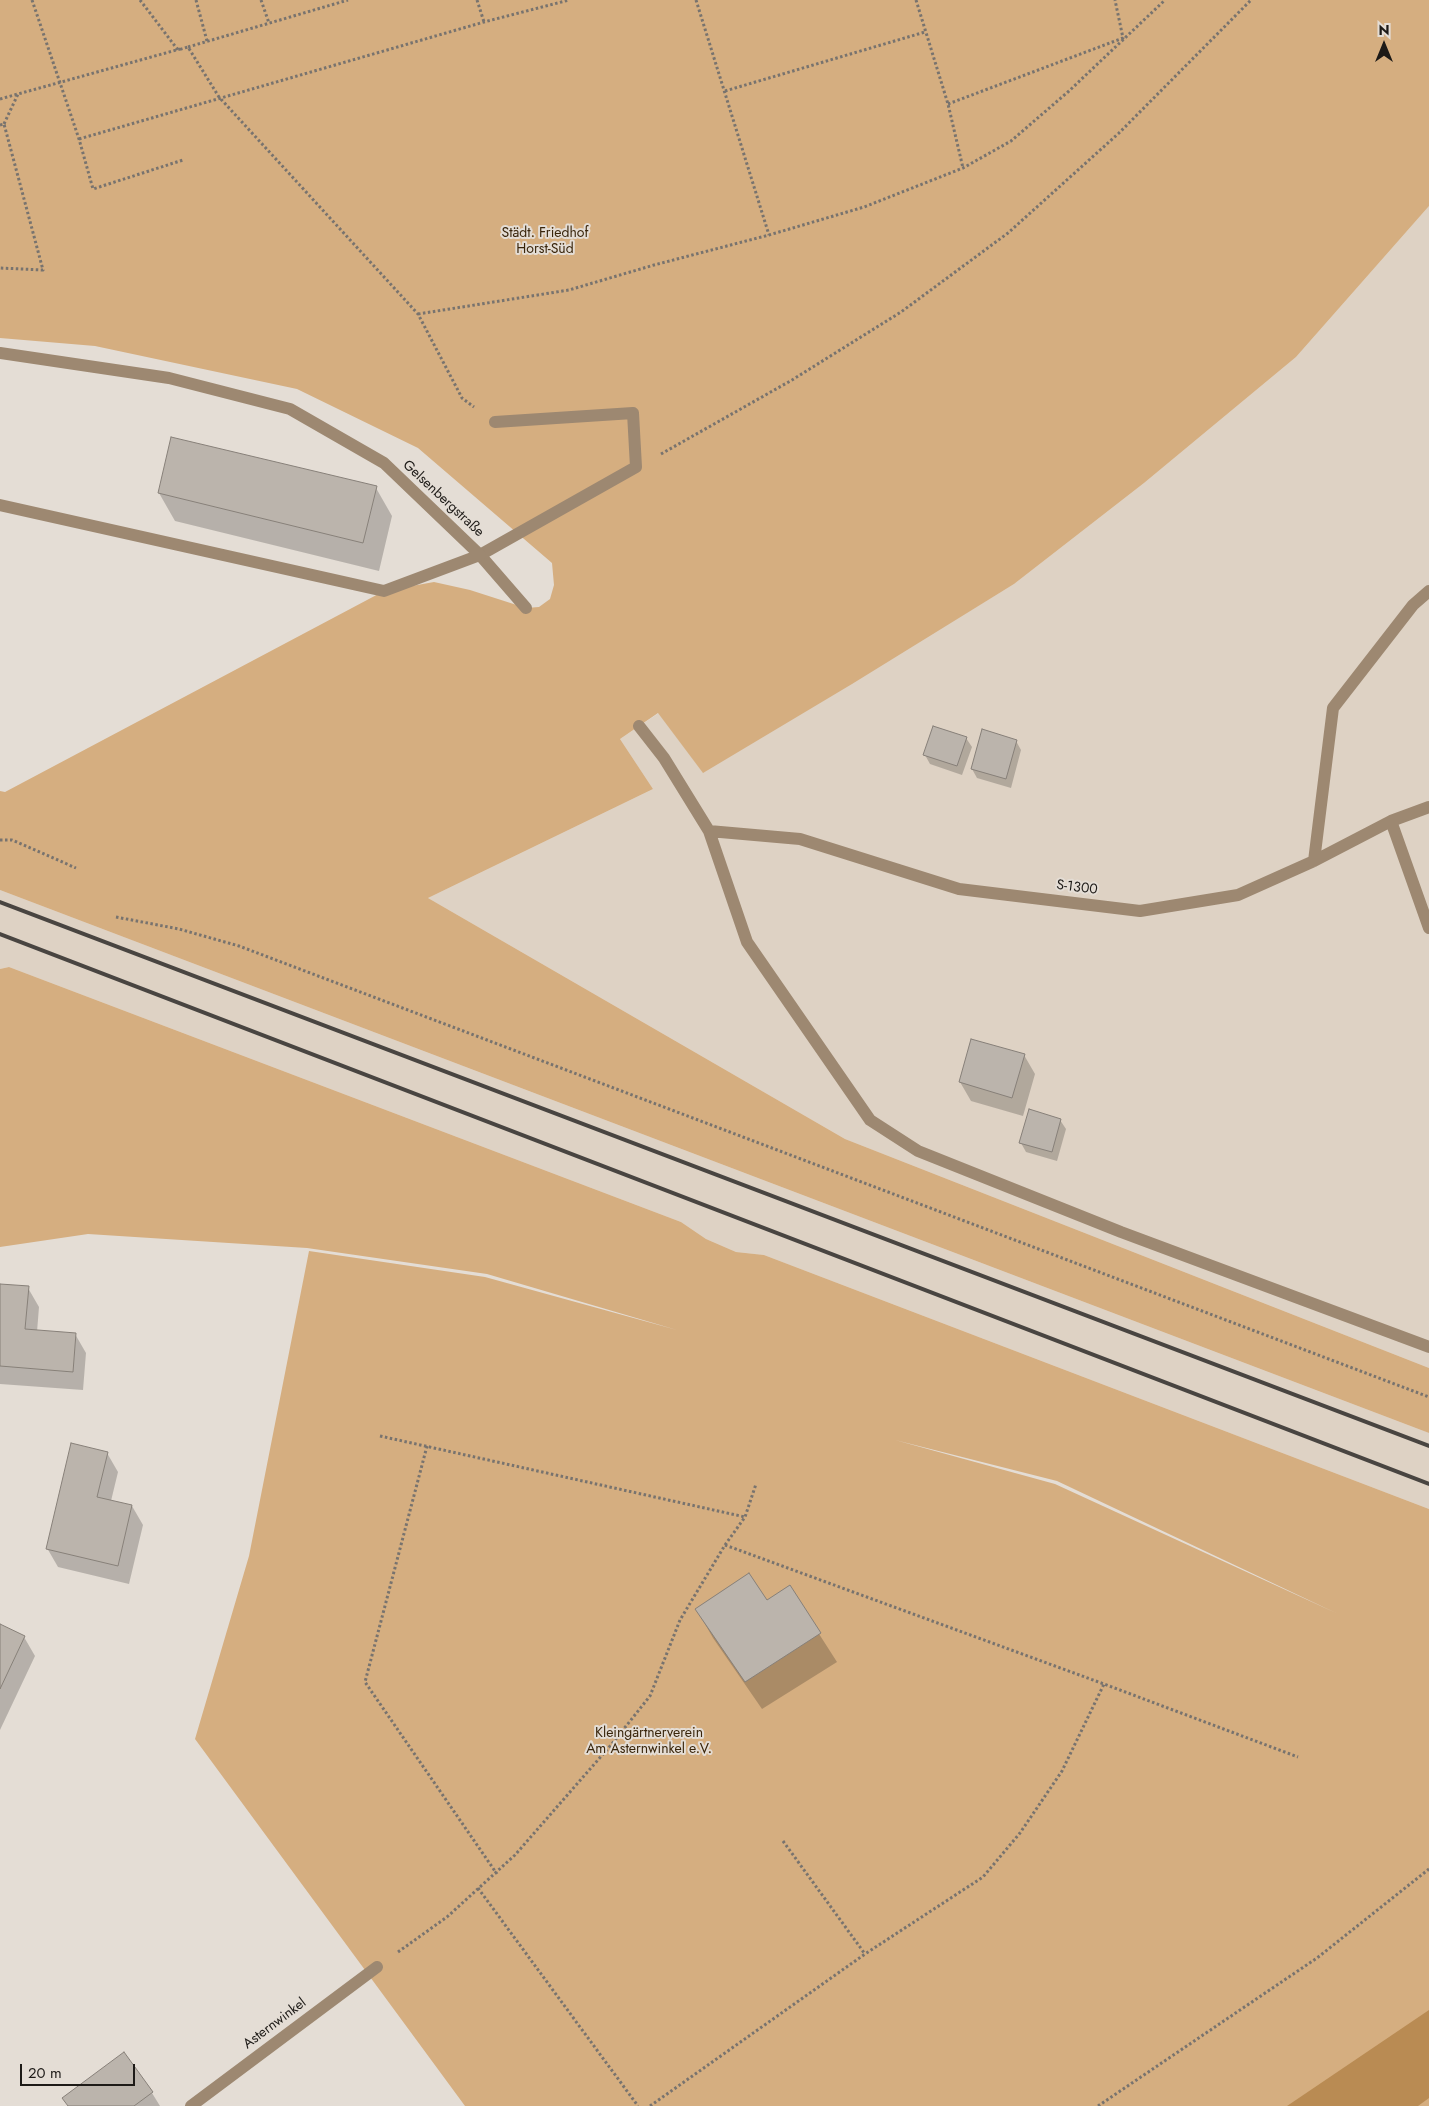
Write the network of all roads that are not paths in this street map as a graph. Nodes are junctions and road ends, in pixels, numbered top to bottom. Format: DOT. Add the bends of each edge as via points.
graph roads {
  1 [pos="0,353"];
  2 [pos="495,422"];
  3 [pos="0,505"];
  4 [pos="480,555"];
  5 [pos="1429,591"];
  6 [pos="526,608"];
  7 [pos="639,726"];
  8 [pos="1429,807"];
  9 [pos="1391,821"];
  10 [pos="709,831"];
  11 [pos="1314,861"];
  12 [pos="1429,928"];
  13 [pos="1429,1347"];
  14 [pos="377,1967"];
  15 [pos="191,2106"];
  1 -- 4 [label="street, Gelsenbergstraße" via="169,378 290,409 384,463"];
  2 -- 4 [label="street" via="633,413 636,467"];
  3 -- 4 [label="street, Gelsenbergstraße" via="384,591"];
  4 -- 6 [label="street"];
  5 -- 11 [label="street" via="1413,605 1333,708"];
  7 -- 10 [label="street" via="664,758"];
  8 -- 9 [label="street, S-1300"];
  9 -- 11 [label="street, S-1300"];
  9 -- 12 [label="street"];
  10 -- 11 [label="street, S-1300" via="800,840 959,889 1140,911 1238,895"];
  10 -- 13 [label="street" via="747,942 870,1120 918,1151 1121,1232"];
  14 -- 15 [label="street, Asternwinkel"];
}
